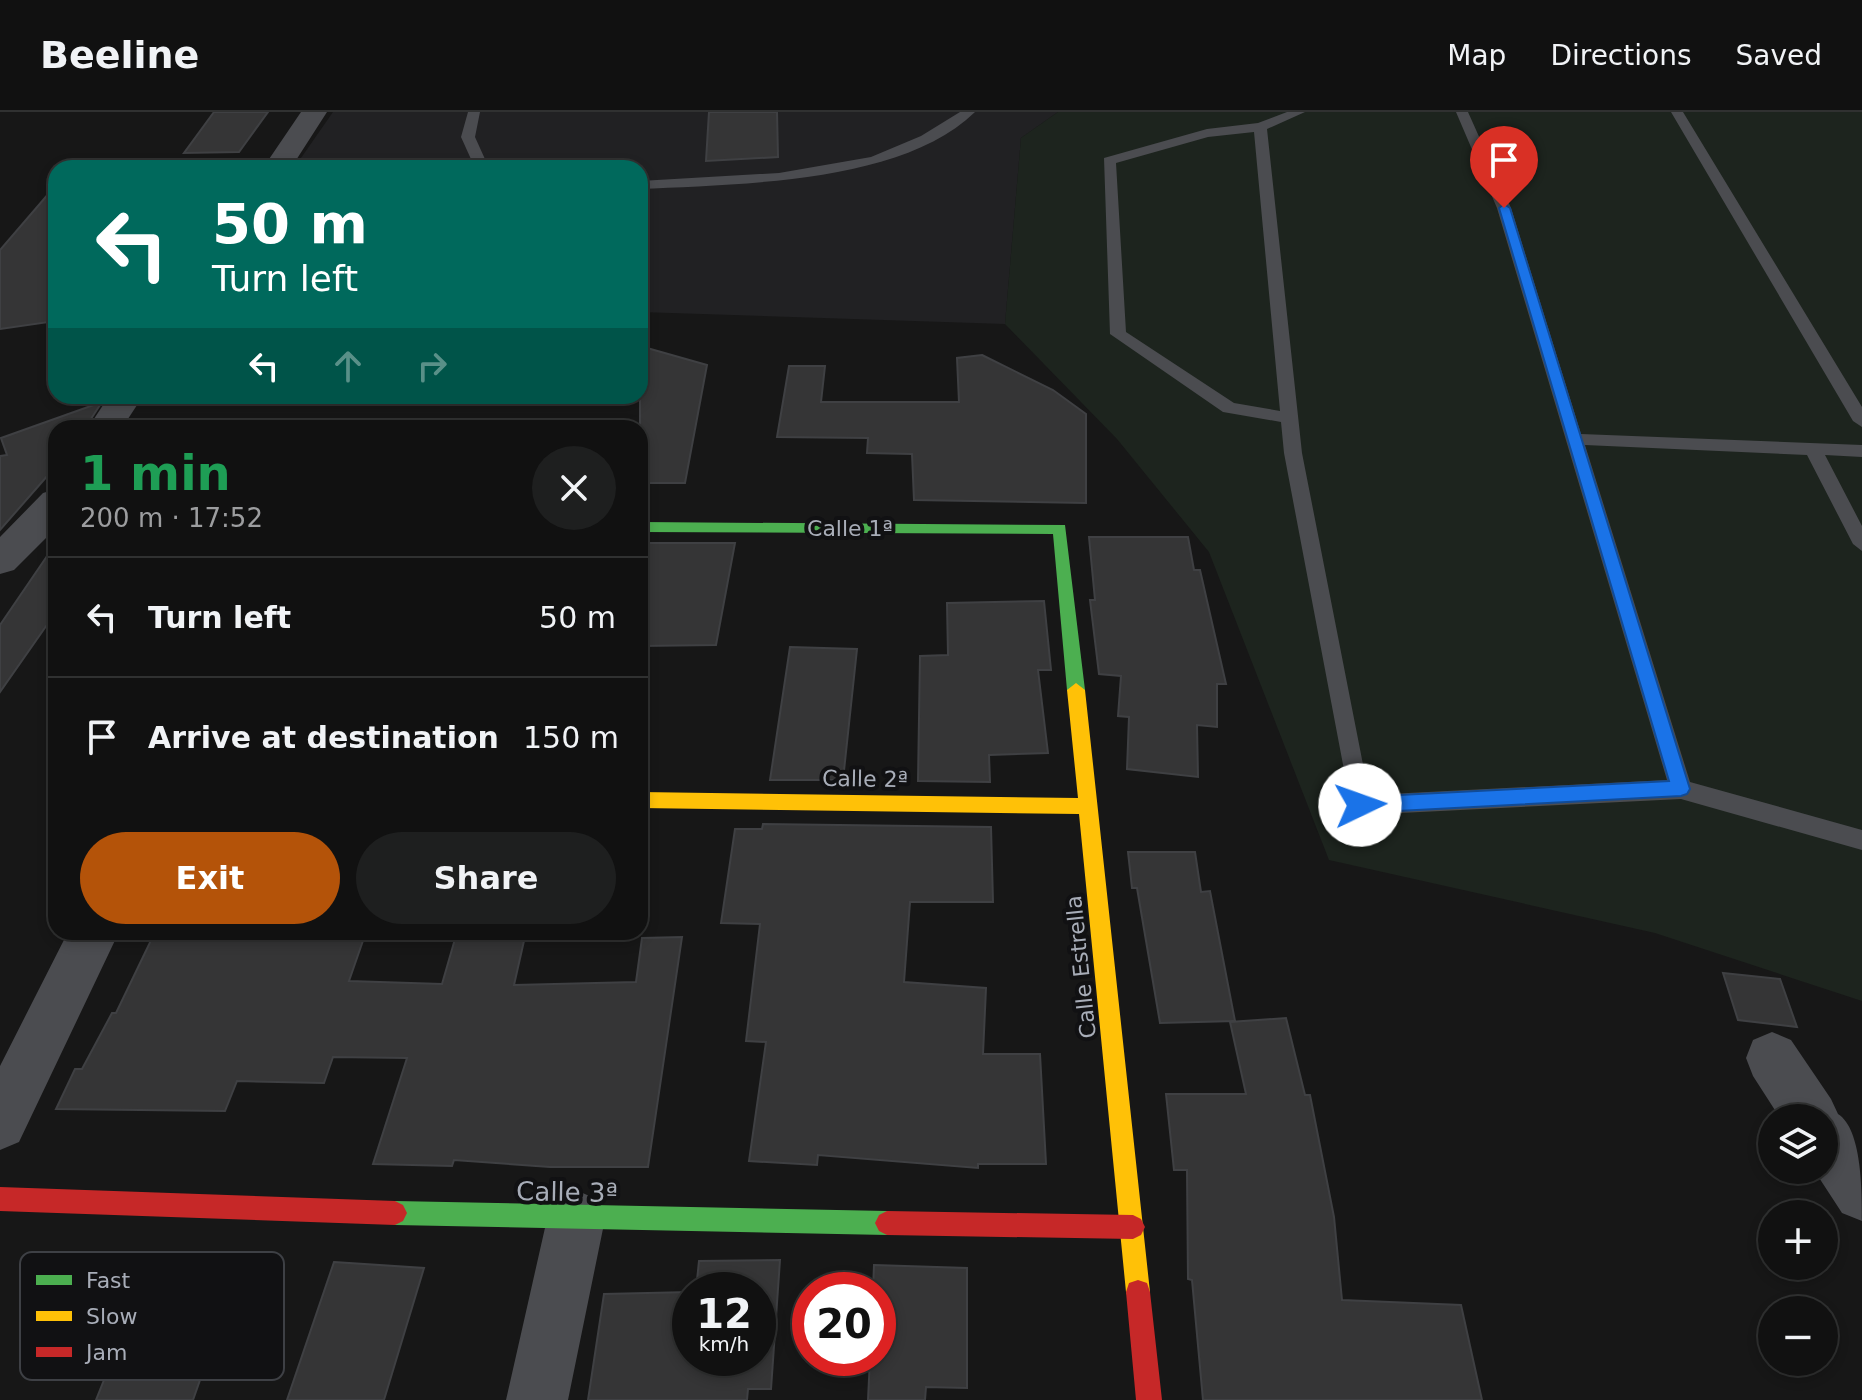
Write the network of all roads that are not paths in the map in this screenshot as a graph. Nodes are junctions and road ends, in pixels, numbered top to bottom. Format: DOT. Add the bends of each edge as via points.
graph roads {
  1 [pos="314,112"];
  2 [pos="474,112"];
  3 [pos="969,112"];
  4 [pos="1299,112"];
  5 [pos="1462,112"];
  6 [pos="1677,112"];
  7 [pos="1260,127"];
  8 [pos="282,160"];
  9 [pos="478,160"];
  10 [pos="648,185"];
  11 [pos="1290,418"];
  12 [pos="1862,421"];
  13 [pos="1572,439"];
  14 [pos="1813,449"];
  15 [pos="1862,451"];
  16 [pos="48,515"];
  17 [pos="648,527"];
  18 [pos="1060,529"];
  19 [pos="1862,544"];
  20 [pos="0,560"];
  21 [pos="1681,789"];
  22 [pos="648,800"];
  23 [pos="1089,806"];
  24 [pos="1862,840"];
  25 [pos="90,940"];
  26 [pos="1772,1058"];
  27 [pos="1803,1104"];
  28 [pos="0,1123"];
  29 [pos="1838,1157"];
  30 [pos="1862,1193"];
  31 [pos="0,1199"];
  32 [pos="576,1219"];
  33 [pos="1133,1227"];
  34 [pos="537,1400"];
  35 [pos="1149,1400"];
  1 -- 8 [label="street"];
  2 -- 9 [label="lane" via="468,137"];
  3 -- 10 [label="lane" via="926,139 874,160 779,177"];
  4 -- 7 [label="lane"];
  5 -- 13 [label="lane" via="1504,208"];
  6 -- 12 [label="lane"];
  7 -- 11 [label="lane"];
  7 -- 11 [label="lane" via="1207,133 1109,161 1118,334 1229,408"];
  11 -- 21 [label="lane" via="1360,805"];
  13 -- 14 [label="lane"];
  13 -- 21 [label="lane"];
  14 -- 15 [label="lane"];
  14 -- 19 [label="lane"];
  16 -- 20 [label="street"];
  17 -- 18 [label="street, Calle 1ª"];
  18 -- 23 [label="street, Calle Estrella"];
  21 -- 24 [label="lane"];
  22 -- 23 [label="street, Calle 2ª"];
  23 -- 33 [label="street, Calle Estrella"];
  25 -- 28 [label="street"];
  26 -- 27 [label="street"];
  29 -- 30 [label="street"];
  31 -- 32 [label="street, Calle 3ª"];
  32 -- 33 [label="street, Calle 3ª"];
  32 -- 34 [label="street"];
  33 -- 35 [label="street, Calle Estrella"];
}
